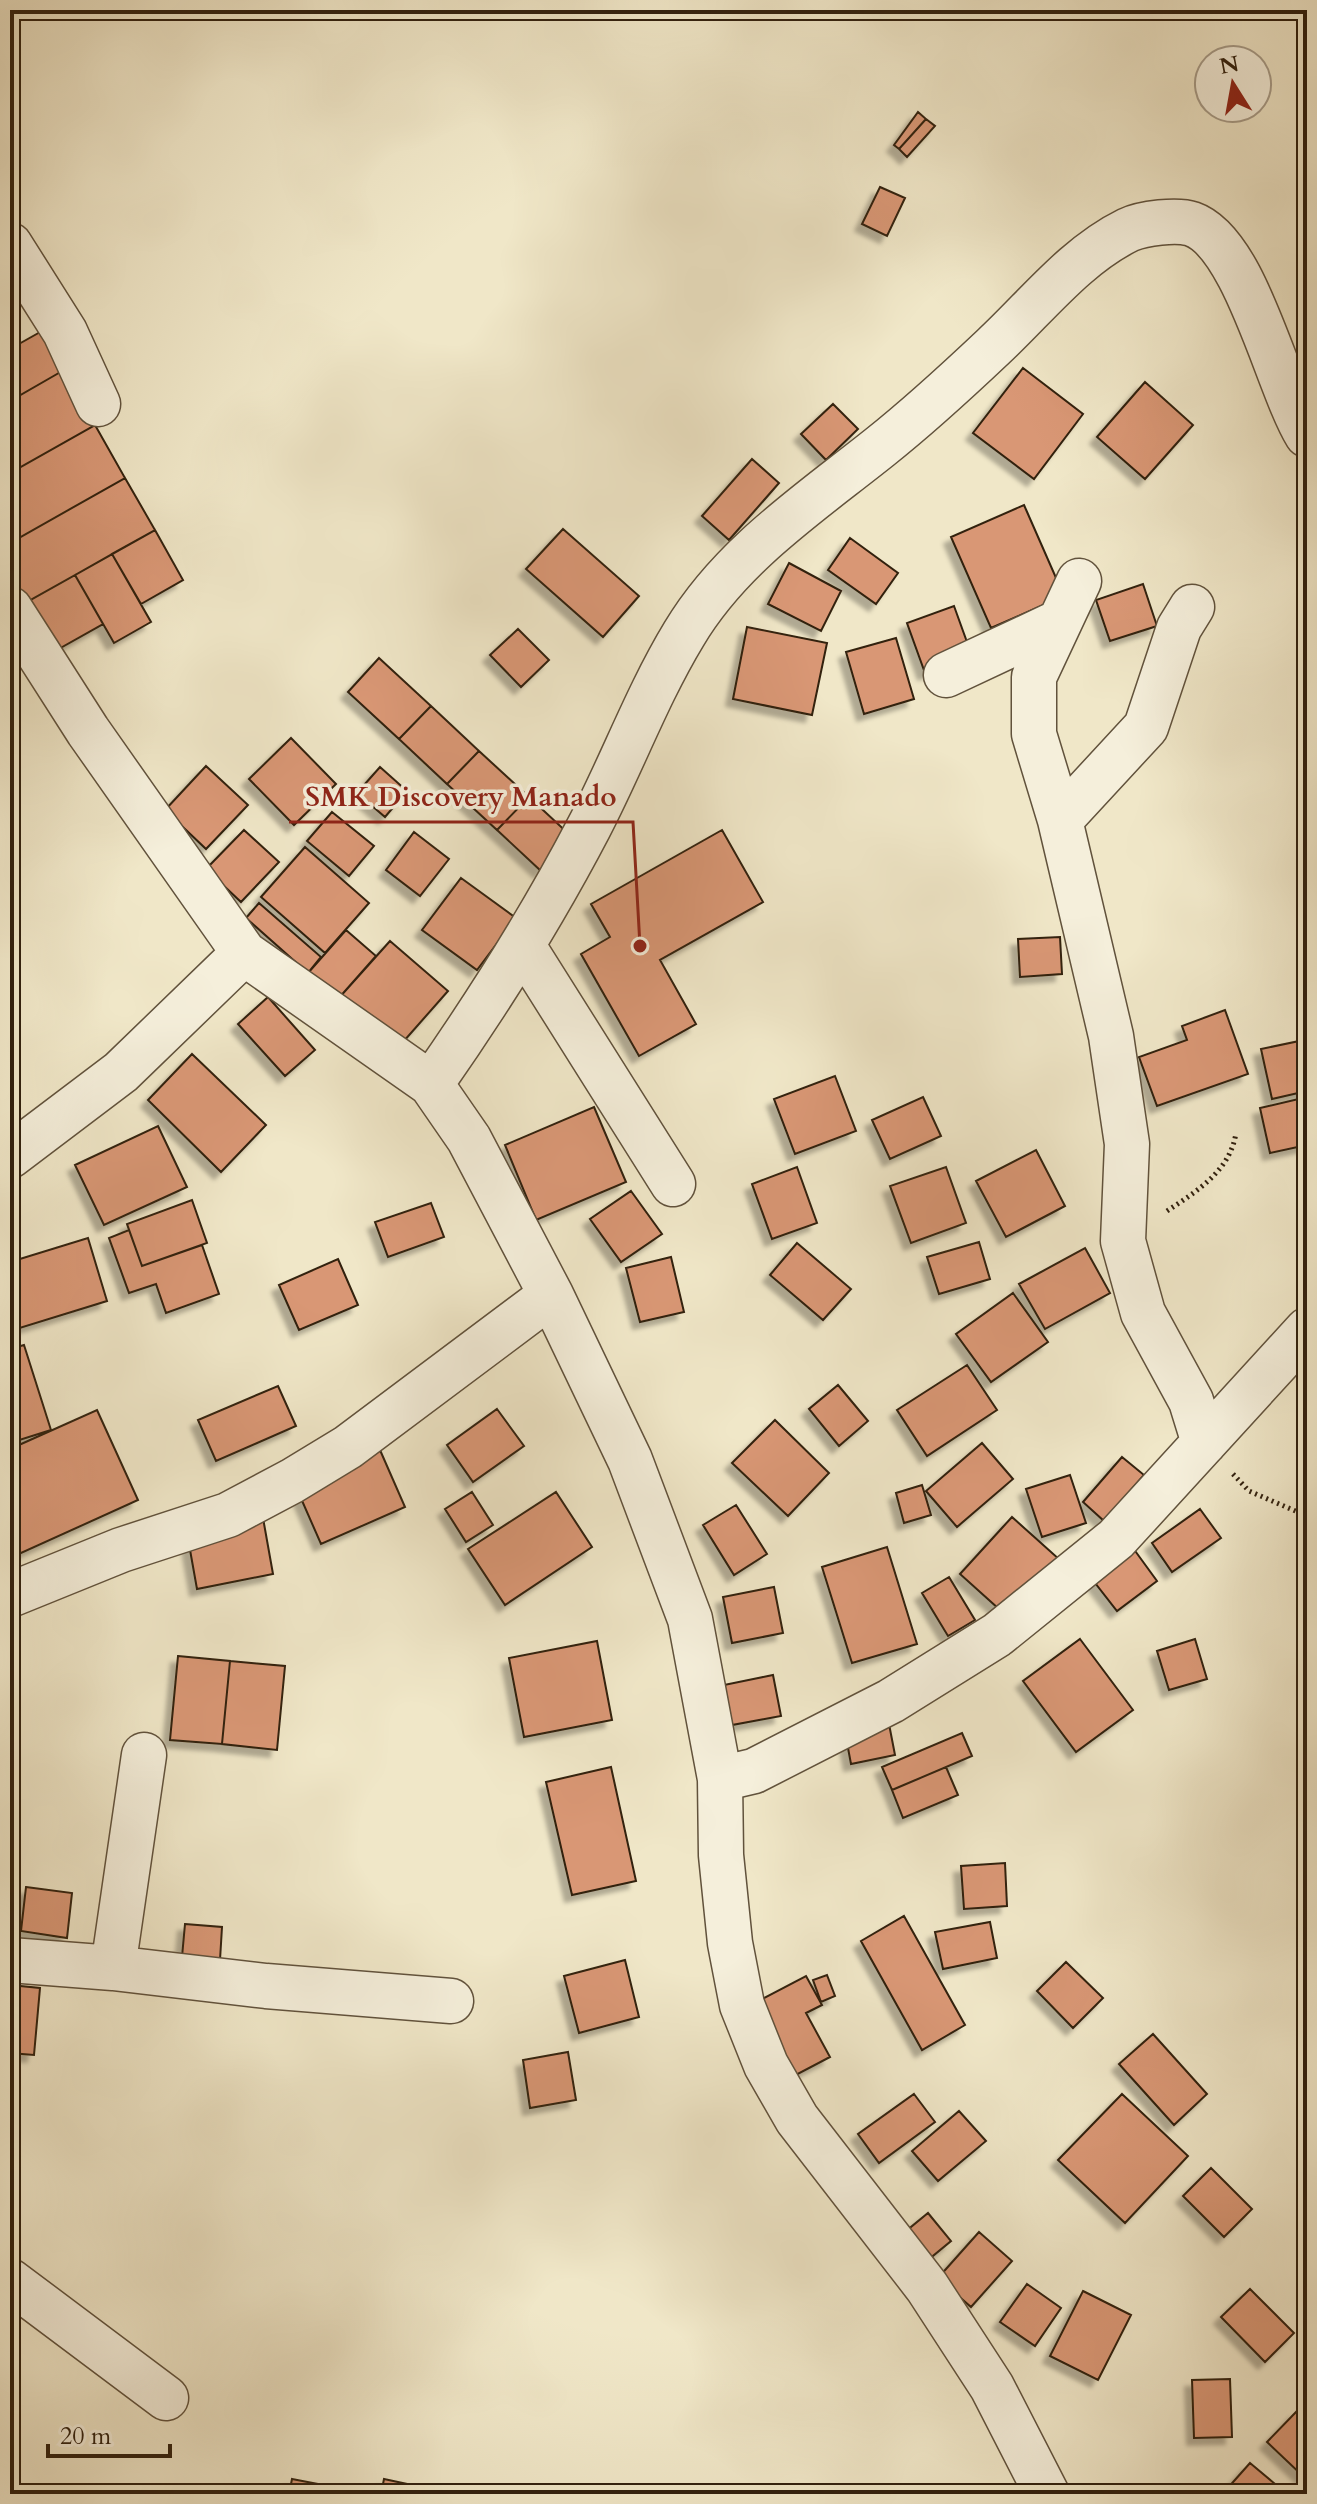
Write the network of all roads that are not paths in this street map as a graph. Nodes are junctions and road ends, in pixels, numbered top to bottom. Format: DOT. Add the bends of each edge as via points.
graph roads {
  1 [pos="10,245"];
  2 [pos="98,404"];
  3 [pos="1307,435"];
  4 [pos="1079,581"];
  5 [pos="1192,607"];
  6 [pos="10,609"];
  7 [pos="1057,623"];
  8 [pos="946,675"];
  9 [pos="1060,820"];
  10 [pos="523,946"];
  11 [pos="244,953"];
  12 [pos="431,1084"];
  13 [pos="10,1156"];
  14 [pos="673,1184"];
  15 [pos="551,1295"];
  16 [pos="1307,1330"];
  17 [pos="1204,1443"];
  18 [pos="10,1595"];
  19 [pos="144,1755"];
  20 [pos="720,1779"];
  21 [pos="10,1960"];
  22 [pos="113,1968"];
  23 [pos="451,2001"];
  24 [pos="10,2281"];
  25 [pos="166,2398"];
  26 [pos="1047,2494"];
  1 -- 2 [label="street" via="65,332"];
  3 -- 10 [label="street" via="1231,257 1211,238 1192,224 1156,224 1131,228 1088,256 993,348 733,567 684,633 591,824"];
  4 -- 7 [label="street"];
  5 -- 9 [label="street" via="1179,628 1146,727"];
  6 -- 11 [label="street" via="88,731"];
  7 -- 8 [label="street"];
  7 -- 9 [label="street" via="1034,677 1034,734"];
  9 -- 17 [label="street" via="1111,1036 1127,1144 1123,1241 1143,1313 1191,1401"];
  10 -- 12 [label="street"];
  10 -- 14 [label="street"];
  11 -- 12 [label="street"];
  11 -- 13 [label="street" via="121,1072"];
  12 -- 15 [label="street" via="469,1139"];
  15 -- 18 [label="street" via="348,1447 292,1481 228,1515 121,1550"];
  15 -- 20 [label="street" via="630,1460 690,1619"];
  16 -- 17 [label="street"];
  17 -- 20 [label="street" via="1116,1539 997,1635 891,1701 754,1771"];
  19 -- 22 [label="street"];
  20 -- 26 [label="street" via="730,1943 742,2005 766,2065 797,2119 935,2299 992,2387"];
  21 -- 22 [label="street"];
  22 -- 23 [label="street"];
  24 -- 25 [label="street"];
}
